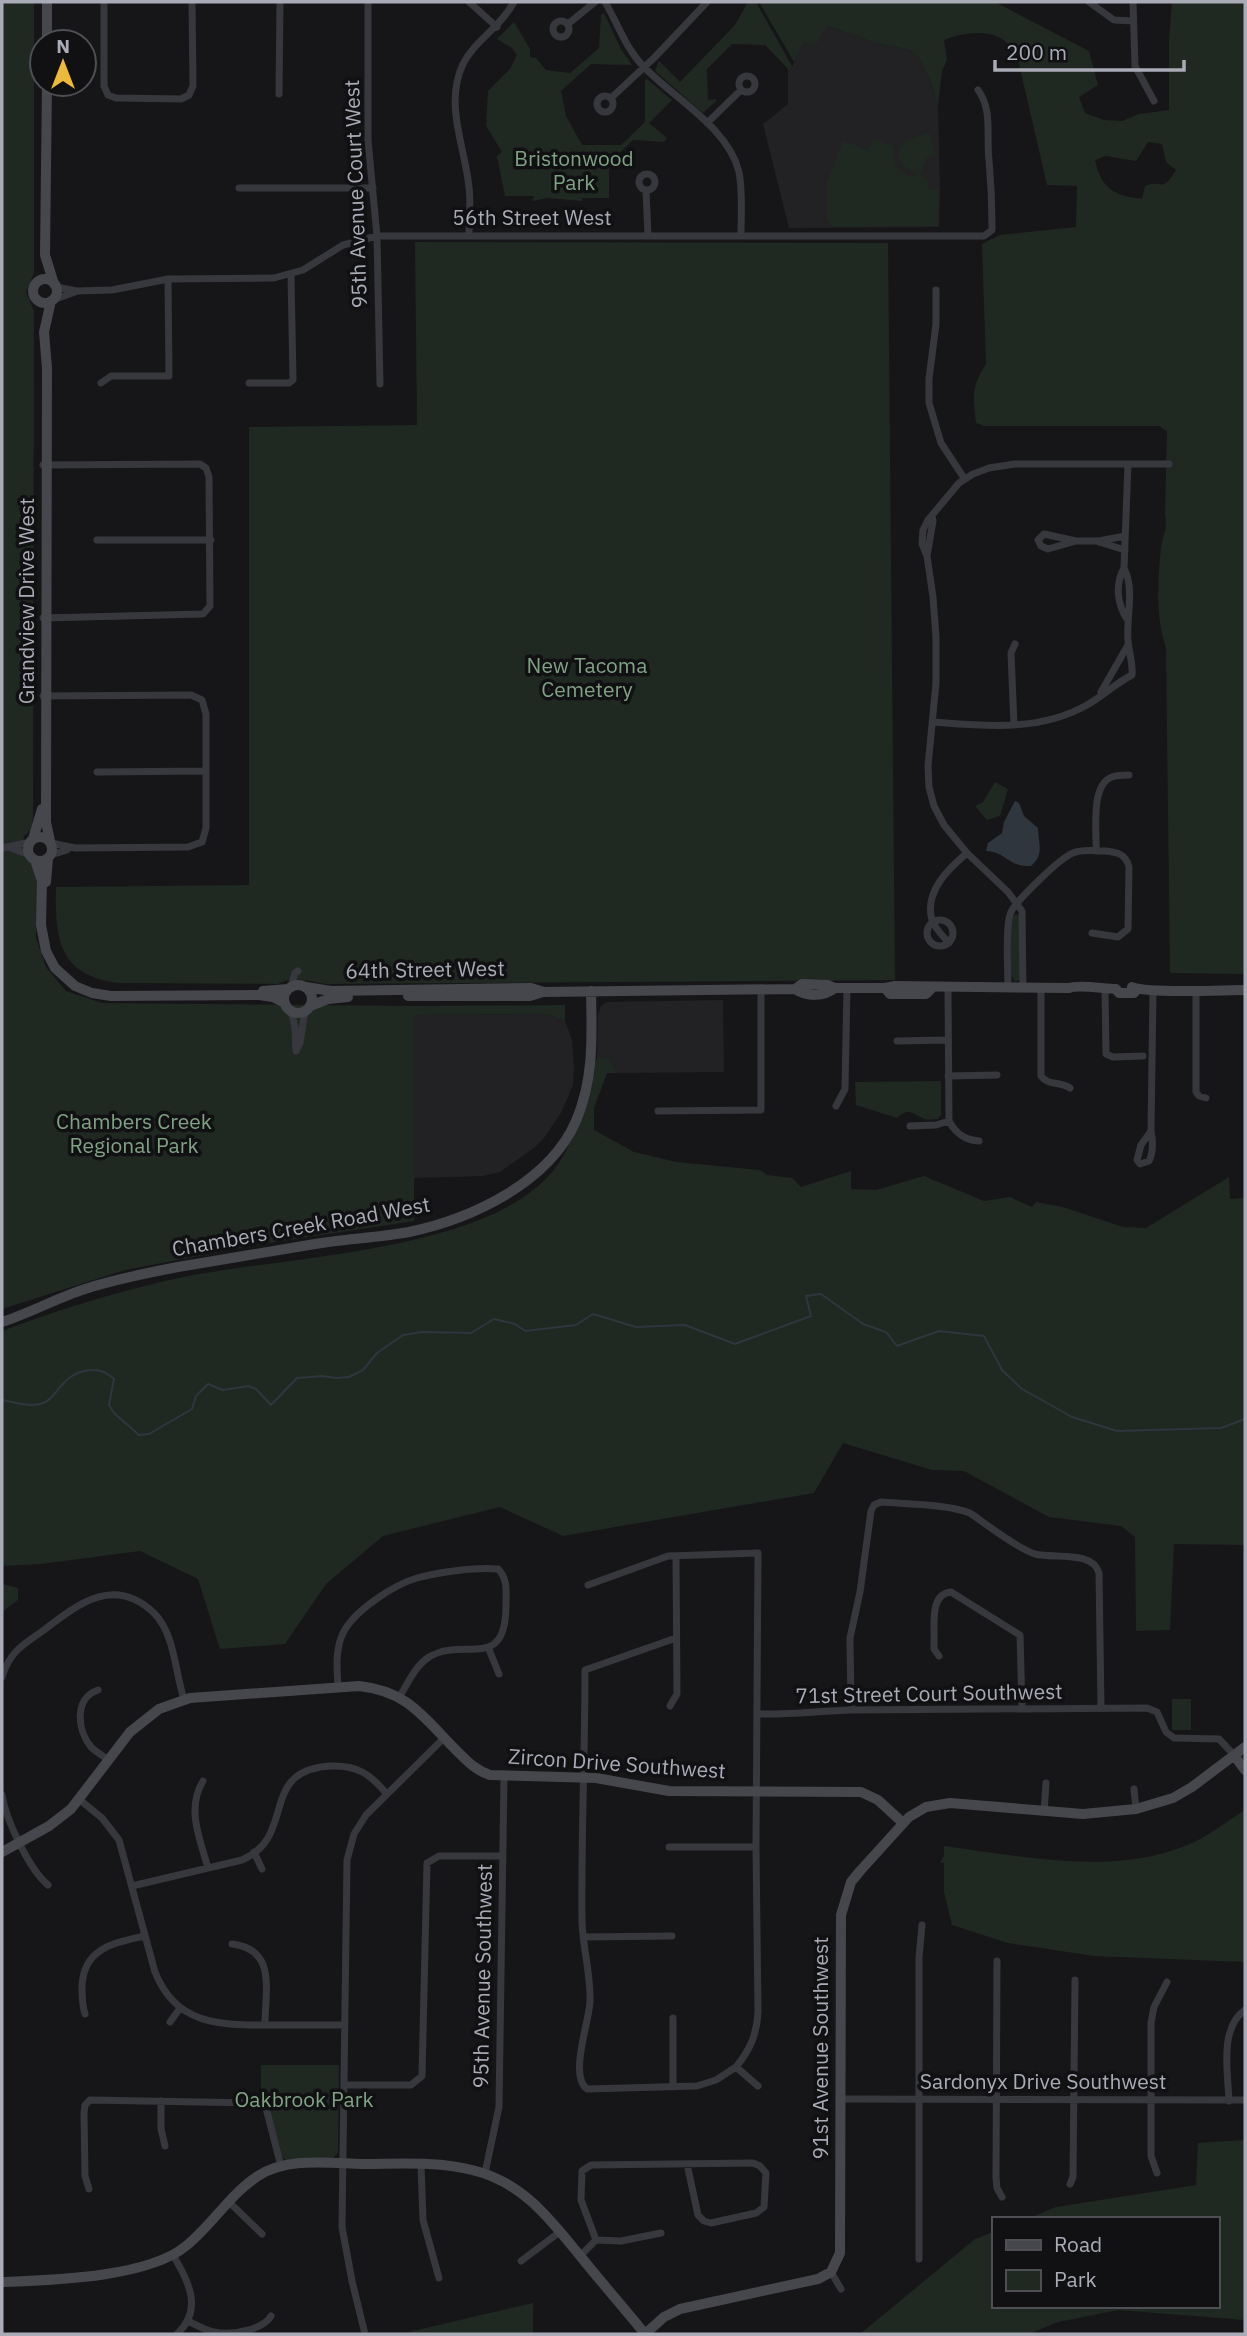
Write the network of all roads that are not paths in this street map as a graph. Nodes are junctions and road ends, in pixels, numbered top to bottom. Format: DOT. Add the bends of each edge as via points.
graph roads {
  1 [pos="45,2"];
  2 [pos="104,2"];
  3 [pos="192,2"];
  4 [pos="280,2"];
  5 [pos="368,2"];
  6 [pos="469,2"];
  7 [pos="514,2"];
  8 [pos="595,2"];
  9 [pos="605,2"];
  10 [pos="707,2"];
  11 [pos="1090,2"];
  12 [pos="1133,2"];
  13 [pos="1133,21"];
  14 [pos="568,24"];
  15 [pos="496,27"];
  16 [pos="45,28"];
  17 [pos="645,67"];
  18 [pos="741,90"];
  19 [pos="978,90"];
  20 [pos="279,94"];
  21 [pos="45,98"];
  22 [pos="611,99"];
  23 [pos="1154,101"];
  24 [pos="707,123"];
  25 [pos="239,188"];
  26 [pos="373,188"];
  27 [pos="646,190"];
  28 [pos="377,236"];
  29 [pos="469,236"];
  30 [pos="648,236"];
  31 [pos="741,236"];
  32 [pos="45,255"];
  33 [pos="290,275"];
  34 [pos="168,279"];
  35 [pos="37,282"];
  36 [pos="55,285"];
  37 [pos="936,290"];
  38 [pos="78,291"];
  39 [pos="52,300"];
  40 [pos="38,301"];
  41 [pos="44,332"];
  42 [pos="101,383"];
  43 [pos="249,383"];
  44 [pos="380,384"];
  45 [pos="1128,464"];
  46 [pos="1169,464"];
  47 [pos="44,465"];
  48 [pos="964,478"];
  49 [pos="1125,536"];
  50 [pos="97,540"];
  51 [pos="211,540"];
  52 [pos="1076,541"];
  53 [pos="1099,541"];
  54 [pos="1125,550"];
  55 [pos="44,618"];
  56 [pos="1128,644"];
  57 [pos="1016,645"];
  58 [pos="44,696"];
  59 [pos="1099,697"];
  60 [pos="934,722"];
  61 [pos="1014,725"];
  62 [pos="206,771"];
  63 [pos="97,772"];
  64 [pos="1129,775"];
  65 [pos="32,841"];
  66 [pos="5,847"];
  67 [pos="50,849"];
  68 [pos="1096,851"];
  69 [pos="967,853"];
  70 [pos="32,858"];
  71 [pos="1016,904"];
  72 [pos="932,922"];
  73 [pos="1092,933"];
  74 [pos="949,943"];
  75 [pos="69,979"];
  76 [pos="305,986"];
  77 [pos="1008,987"];
  78 [pos="1023,987"];
  79 [pos="1041,987"];
  80 [pos="290,988"];
  81 [pos="841,988"];
  82 [pos="948,988"];
  83 [pos="761,989"];
  84 [pos="1110,989"];
  85 [pos="1153,990"];
  86 [pos="1196,990"];
  87 [pos="1245,990"];
  88 [pos="591,991"];
  89 [pos="544,992"];
  90 [pos="288,1007"];
  91 [pos="308,1009"];
  92 [pos="948,1040"];
  93 [pos="897,1041"];
  94 [pos="1143,1056"];
  95 [pos="997,1075"];
  96 [pos="948,1076"];
  97 [pos="1070,1088"];
  98 [pos="1206,1098"];
  99 [pos="836,1106"];
  100 [pos="658,1111"];
  101 [pos="949,1121"];
  102 [pos="910,1126"];
  103 [pos="1152,1131"];
  104 [pos="979,1141"];
  105 [pos="2,1322"];
  106 [pos="676,1556"];
  107 [pos="588,1585"];
  108 [pos="676,1638"];
  109 [pos="488,1647"];
  110 [pos="939,1656"];
  111 [pos="499,1674"];
  112 [pos="2,1677"];
  113 [pos="338,1687"];
  114 [pos="98,1690"];
  115 [pos="400,1696"];
  116 [pos="184,1699"];
  117 [pos="670,1706"];
  118 [pos="1101,1707"];
  119 [pos="1022,1708"];
  120 [pos="850,1710"];
  121 [pos="758,1714"];
  122 [pos="444,1738"];
  123 [pos="1245,1747"];
  124 [pos="1234,1755"];
  125 [pos="109,1760"];
  126 [pos="1245,1770"];
  127 [pos="504,1777"];
  128 [pos="583,1778"];
  129 [pos="203,1781"];
  130 [pos="1046,1783"];
  131 [pos="1134,1789"];
  132 [pos="757,1791"];
  133 [pos="386,1793"];
  134 [pos="2,1795"];
  135 [pos="80,1800"];
  136 [pos="1136,1809"];
  137 [pos="1044,1812"];
  138 [pos="903,1823"];
  139 [pos="20,1841"];
  140 [pos="669,1847"];
  141 [pos="756,1847"];
  142 [pos="2,1852"];
  143 [pos="254,1852"];
  144 [pos="502,1856"];
  145 [pos="208,1868"];
  146 [pos="262,1869"];
  147 [pos="48,1885"];
  148 [pos="132,1886"];
  149 [pos="922,1925"];
  150 [pos="144,1936"];
  151 [pos="672,1936"];
  152 [pos="584,1937"];
  153 [pos="232,1944"];
  154 [pos="997,1961"];
  155 [pos="1075,1980"];
  156 [pos="1167,1982"];
  157 [pos="180,2008"];
  158 [pos="1245,2010"];
  159 [pos="85,2014"];
  160 [pos="673,2018"];
  161 [pos="170,2022"];
  162 [pos="265,2025"];
  163 [pos="344,2025"];
  164 [pos="736,2067"];
  165 [pos="344,2085"];
  166 [pos="758,2086"];
  167 [pos="673,2087"];
  168 [pos="1073,2098"];
  169 [pos="840,2099"];
  170 [pos="919,2099"];
  171 [pos="996,2099"];
  172 [pos="1245,2099"];
  173 [pos="161,2101"];
  174 [pos="1151,2101"];
  175 [pos="1228,2101"];
  176 [pos="165,2146"];
  177 [pos="342,2163"];
  178 [pos="687,2164"];
  179 [pos="421,2165"];
  180 [pos="281,2166"];
  181 [pos="485,2173"];
  182 [pos="1157,2173"];
  183 [pos="1070,2184"];
  184 [pos="89,2189"];
  185 [pos="1002,2197"];
  186 [pos="229,2202"];
  187 [pos="561,2231"];
  188 [pos="662,2233"];
  189 [pos="262,2234"];
  190 [pos="596,2240"];
  191 [pos="173,2255"];
  192 [pos="580,2256"];
  193 [pos="919,2259"];
  194 [pos="521,2260"];
  195 [pos="831,2272"];
  196 [pos="439,2278"];
  197 [pos="2,2282"];
  198 [pos="841,2289"];
  199 [pos="271,2316"];
  200 [pos="188,2321"];
  201 [pos="177,2334"];
  202 [pos="365,2334"];
  203 [pos="645,2334"];
  1 -- 16 [label="street"];
  2 -- 3 [label="street" via="104,86 108,95 181,99 193,86"];
  4 -- 20 [label="street"];
  5 -- 26 [label="street, 95th Avenue Court West" via="368,140"];
  6 -- 15 [label="street"];
  7 -- 15 [label="street"];
  8 -- 14 [label="street"];
  9 -- 17 [label="street"];
  10 -- 17 [label="street"];
  11 -- 13 [label="street" via="1114,20"];
  12 -- 13 [label="street"];
  13 -- 23 [label="street" via="1135,66"];
  15 -- 29 [label="street" via="466,58 457,86 458,130 470,188"];
  17 -- 22 [label="street"];
  17 -- 24 [label="street"];
  18 -- 24 [label="street"];
  19 -- 31 [label="street, 56th Street West" via="987,110 992,226 988,234"];
  21 -- 32 [label="street"];
  24 -- 31 [label="street" via="725,142 737,165"];
  25 -- 26 [label="street"];
  26 -- 28 [label="street, 95th Avenue Court West"];
  27 -- 30 [label="street"];
  28 -- 29 [label="street, 56th Street West"];
  28 -- 33 [label="street, 56th Street West" via="343,245"];
  28 -- 44 [label="street, 95th Avenue Court West"];
  29 -- 30 [label="street, 56th Street West"];
  30 -- 31 [label="street, 56th Street West"];
  32 -- 35 [label="street"];
  32 -- 36 [label="street"];
  33 -- 34 [label="street, 56th Street West"];
  33 -- 43 [label="street" via="293,380"];
  34 -- 38 [label="street, 56th Street West" via="128,289"];
  34 -- 42 [label="street" via="169,376 111,376"];
  35 -- 36 [label="street" via="44,279"];
  35 -- 40 [label="street" via="33,293"];
  36 -- 38 [label="street, 56th Street West"];
  36 -- 39 [label="street"];
  37 -- 48 [label="street" via="929,402 941,443"];
  38 -- 39 [label="street, 56th Street West"];
  39 -- 40 [label="street"];
  39 -- 41 [label="street, Grandview Drive West"];
  40 -- 41 [label="street, Grandview Drive West"];
  41 -- 47 [label="street, Grandview Drive West"];
  45 -- 46 [label="street"];
  45 -- 48 [label="street" via="1006,464"];
  45 -- 49 [label="street"];
  47 -- 51 [label="street" via="204,466 209,477"];
  47 -- 55 [label="street, Grandview Drive West"];
  48 -- 60 [label="street" via="926,524 922,538 936,637"];
  49 -- 53 [label="street"];
  49 -- 54 [label="street"];
  50 -- 51 [label="street"];
  51 -- 55 [label="street" via="210,606 206,612 194,616"];
  52 -- 53 [label="street"];
  53 -- 54 [label="street"];
  54 -- 56 [label="street"];
  55 -- 58 [label="street, Grandview Drive West"];
  56 -- 59 [label="street"];
  56 -- 59 [label="street" via="1132,675"];
  57 -- 61 [label="street" via="1010,653"];
  58 -- 62 [label="street" via="195,696 202,700 206,714"];
  58 -- 65 [label="street, Grandview Drive West" via="42,811"];
  58 -- 67 [label="street, Grandview Drive West"];
  59 -- 61 [label="street" via="1057,718"];
  60 -- 61 [label="street"];
  60 -- 69 [label="street" via="930,795 944,825"];
  62 -- 63 [label="street"];
  62 -- 67 [label="street" via="202,842 187,847"];
  64 -- 68 [label="street" via="1113,776 1098,792"];
  65 -- 66 [label="street"];
  65 -- 67 [label="street" via="42,837"];
  65 -- 70 [label="street" via="28,850"];
  66 -- 70 [label="street"];
  67 -- 70 [label="street" via="43,861"];
  67 -- 75 [label="street, Grandview Drive West" via="47,939"];
  68 -- 71 [label="street" via="1068,855"];
  68 -- 73 [label="street" via="1118,853 1128,863 1128,926 1118,937"];
  69 -- 71 [label="street"];
  69 -- 72 [label="street" via="936,887"];
  70 -- 75 [label="street" via="41,881 46,951 55,968"];
  71 -- 77 [label="street" via="1008,918"];
  71 -- 78 [label="street" via="1023,914"];
  72 -- 74 [label="street"];
  72 -- 74 [label="street" via="949,923 954,936"];
  72 -- 74 [label="street" via="927,929 929,942 941,947"];
  75 -- 80 [label="street" via="93,989 119,992"];
  75 -- 90 [label="street" via="101,995 259,995 273,997"];
  76 -- 80 [label="street"];
  76 -- 89 [label="street, 64th Street West" via="323,990 531,988"];
  76 -- 91 [label="street" via="312,996"];
  77 -- 78 [label="street"];
  77 -- 82 [label="street"];
  78 -- 79 [label="street"];
  79 -- 84 [label="street"];
  79 -- 97 [label="street" via="1041,1076"];
  80 -- 90 [label="street" via="285,994"];
  81 -- 82 [label="street"];
  81 -- 83 [label="street"];
  81 -- 99 [label="street" via="845,1089"];
  82 -- 92 [label="street"];
  83 -- 88 [label="street"];
  83 -- 100 [label="street" via="761,1110"];
  84 -- 85 [label="street"];
  84 -- 94 [label="street" via="1106,1054"];
  85 -- 86 [label="street"];
  85 -- 103 [label="street"];
  86 -- 87 [label="street"];
  86 -- 98 [label="street" via="1196,1092"];
  88 -- 89 [label="street, 64th Street West"];
  88 -- 105 [label="street, Chambers Creek Road West" via="591,1070 574,1124 556,1153 503,1195 452,1219 411,1231 119,1280"];
  89 -- 91 [label="street, 64th Street West" via="530,996 340,997"];
  90 -- 91 [label="street"];
  90 -- 91 [label="street" via="296,1051"];
  92 -- 93 [label="street"];
  92 -- 96 [label="street"];
  95 -- 96 [label="street"];
  96 -- 101 [label="street"];
  101 -- 102 [label="street"];
  101 -- 104 [label="street" via="962,1136"];
  106 -- 107 [label="street"];
  106 -- 108 [label="street"];
  106 -- 121 [label="street" via="758,1553"];
  108 -- 117 [label="street" via="677,1694"];
  108 -- 128 [label="street" via="585,1670"];
  109 -- 111 [label="street"];
  109 -- 113 [label="street" via="505,1626 505,1584 498,1569 415,1578 350,1621 340,1642"];
  109 -- 115 [label="street" via="432,1656 418,1667"];
  110 -- 119 [label="street" via="934,1649 937,1601 947,1592 955,1593 1020,1635"];
  112 -- 116 [label="street" via="15,1651 74,1606 118,1596 155,1614 169,1640"];
  113 -- 115 [label="street, Zircon Drive Southwest" via="376,1688"];
  113 -- 116 [label="street, Zircon Drive Southwest"];
  114 -- 125 [label="street" via="88,1694 80,1719 92,1748"];
  115 -- 122 [label="street, Zircon Drive Southwest"];
  116 -- 125 [label="street, Zircon Drive Southwest" via="140,1722"];
  118 -- 119 [label="street, 71st Street Court Southwest"];
  118 -- 120 [label="street" via="1099,1573 1095,1564 1034,1553 970,1513 884,1503 873,1507 850,1638"];
  118 -- 124 [label="street, 71st Street Court Southwest" via="1151,1709 1174,1738 1219,1739"];
  119 -- 120 [label="street, 71st Street Court Southwest"];
  120 -- 121 [label="street, 71st Street Court Southwest"];
  121 -- 132 [label="street"];
  122 -- 127 [label="street, Zircon Drive Southwest" via="475,1769"];
  122 -- 133 [label="street"];
  123 -- 124 [label="street"];
  124 -- 126 [label="street"];
  124 -- 136 [label="street" via="1173,1798"];
  125 -- 135 [label="street, Zircon Drive Southwest"];
  127 -- 128 [label="street, Zircon Drive Southwest"];
  127 -- 144 [label="street, 95th Avenue Southwest"];
  128 -- 132 [label="street, Zircon Drive Southwest" via="669,1791"];
  128 -- 152 [label="street"];
  129 -- 145 [label="street" via="194,1807"];
  130 -- 137 [label="street"];
  131 -- 136 [label="street"];
  132 -- 138 [label="street, Zircon Drive Southwest" via="861,1792 878,1800"];
  132 -- 141 [label="street"];
  133 -- 143 [label="street" via="361,1769 306,1769 286,1788 274,1827"];
  133 -- 163 [label="street" via="357,1828 347,1860"];
  134 -- 139 [label="street"];
  135 -- 139 [label="street, Zircon Drive Southwest" via="61,1818"];
  135 -- 148 [label="street" via="113,1828"];
  136 -- 137 [label="street"];
  137 -- 138 [label="street" via="950,1803 921,1810"];
  138 -- 169 [label="street, 91st Avenue Southwest" via="851,1882 842,1908"];
  139 -- 142 [label="street, Zircon Drive Southwest"];
  139 -- 147 [label="street"];
  140 -- 141 [label="street"];
  141 -- 164 [label="street" via="758,2024 751,2047"];
  143 -- 145 [label="street" via="242,1860"];
  143 -- 146 [label="street"];
  144 -- 165 [label="street" via="439,1856 427,1863 419,2080 411,2085"];
  144 -- 181 [label="street, 95th Avenue Southwest" via="499,2107"];
  145 -- 148 [label="street"];
  148 -- 150 [label="street"];
  149 -- 170 [label="street"];
  150 -- 157 [label="street" via="158,1981"];
  150 -- 159 [label="street" via="103,1949 87,1963 82,1980"];
  151 -- 152 [label="street"];
  152 -- 167 [label="street" via="590,2005 580,2058 583,2087"];
  153 -- 162 [label="street" via="251,1948 263,1962"];
  154 -- 171 [label="street"];
  155 -- 168 [label="street"];
  156 -- 174 [label="street" via="1152,2017"];
  157 -- 161 [label="street"];
  157 -- 162 [label="street" via="213,2023"];
  158 -- 175 [label="street" via="1229,2034"];
  160 -- 167 [label="street"];
  162 -- 163 [label="street"];
  163 -- 165 [label="street"];
  164 -- 166 [label="street"];
  164 -- 167 [label="street" via="710,2083"];
  165 -- 177 [label="street"];
  168 -- 171 [label="street, Sardonyx Drive Southwest"];
  168 -- 174 [label="street, Sardonyx Drive Southwest"];
  168 -- 183 [label="street"];
  169 -- 170 [label="street, Sardonyx Drive Southwest"];
  169 -- 195 [label="street, 91st Avenue Southwest" via="840,2253"];
  170 -- 171 [label="street, Sardonyx Drive Southwest"];
  170 -- 193 [label="street"];
  171 -- 185 [label="street" via="996,2178"];
  172 -- 175 [label="street, Sardonyx Drive Southwest"];
  173 -- 176 [label="street"];
  173 -- 180 [label="street" via="261,2104 266,2108"];
  173 -- 184 [label="street" via="87,2103 85,2176"];
  174 -- 175 [label="street, Sardonyx Drive Southwest"];
  174 -- 182 [label="street" via="1151,2156"];
  177 -- 179 [label="street"];
  177 -- 180 [label="street"];
  177 -- 202 [label="street" via="342,2227"];
  178 -- 178 [label="street" via="757,2164 766,2173 764,2207 756,2213 705,2222 698,2215"];
  178 -- 190 [label="street" via="591,2165 582,2171 581,2200"];
  179 -- 181 [label="street" via="450,2165"];
  179 -- 196 [label="street" via="423,2220"];
  180 -- 186 [label="street" via="259,2175"];
  181 -- 187 [label="street" via="522,2192"];
  186 -- 189 [label="street"];
  186 -- 191 [label="street"];
  187 -- 192 [label="street"];
  187 -- 194 [label="street"];
  188 -- 190 [label="street" via="612,2242"];
  190 -- 192 [label="street"];
  191 -- 197 [label="street" via="84,2277"];
  191 -- 200 [label="street" via="192,2293"];
  192 -- 203 [label="street"];
  195 -- 198 [label="street"];
  195 -- 203 [label="street" via="818,2279 680,2309"];
  199 -- 200 [label="street" via="265,2324 228,2333 211,2332"];
  200 -- 201 [label="street"];
}
